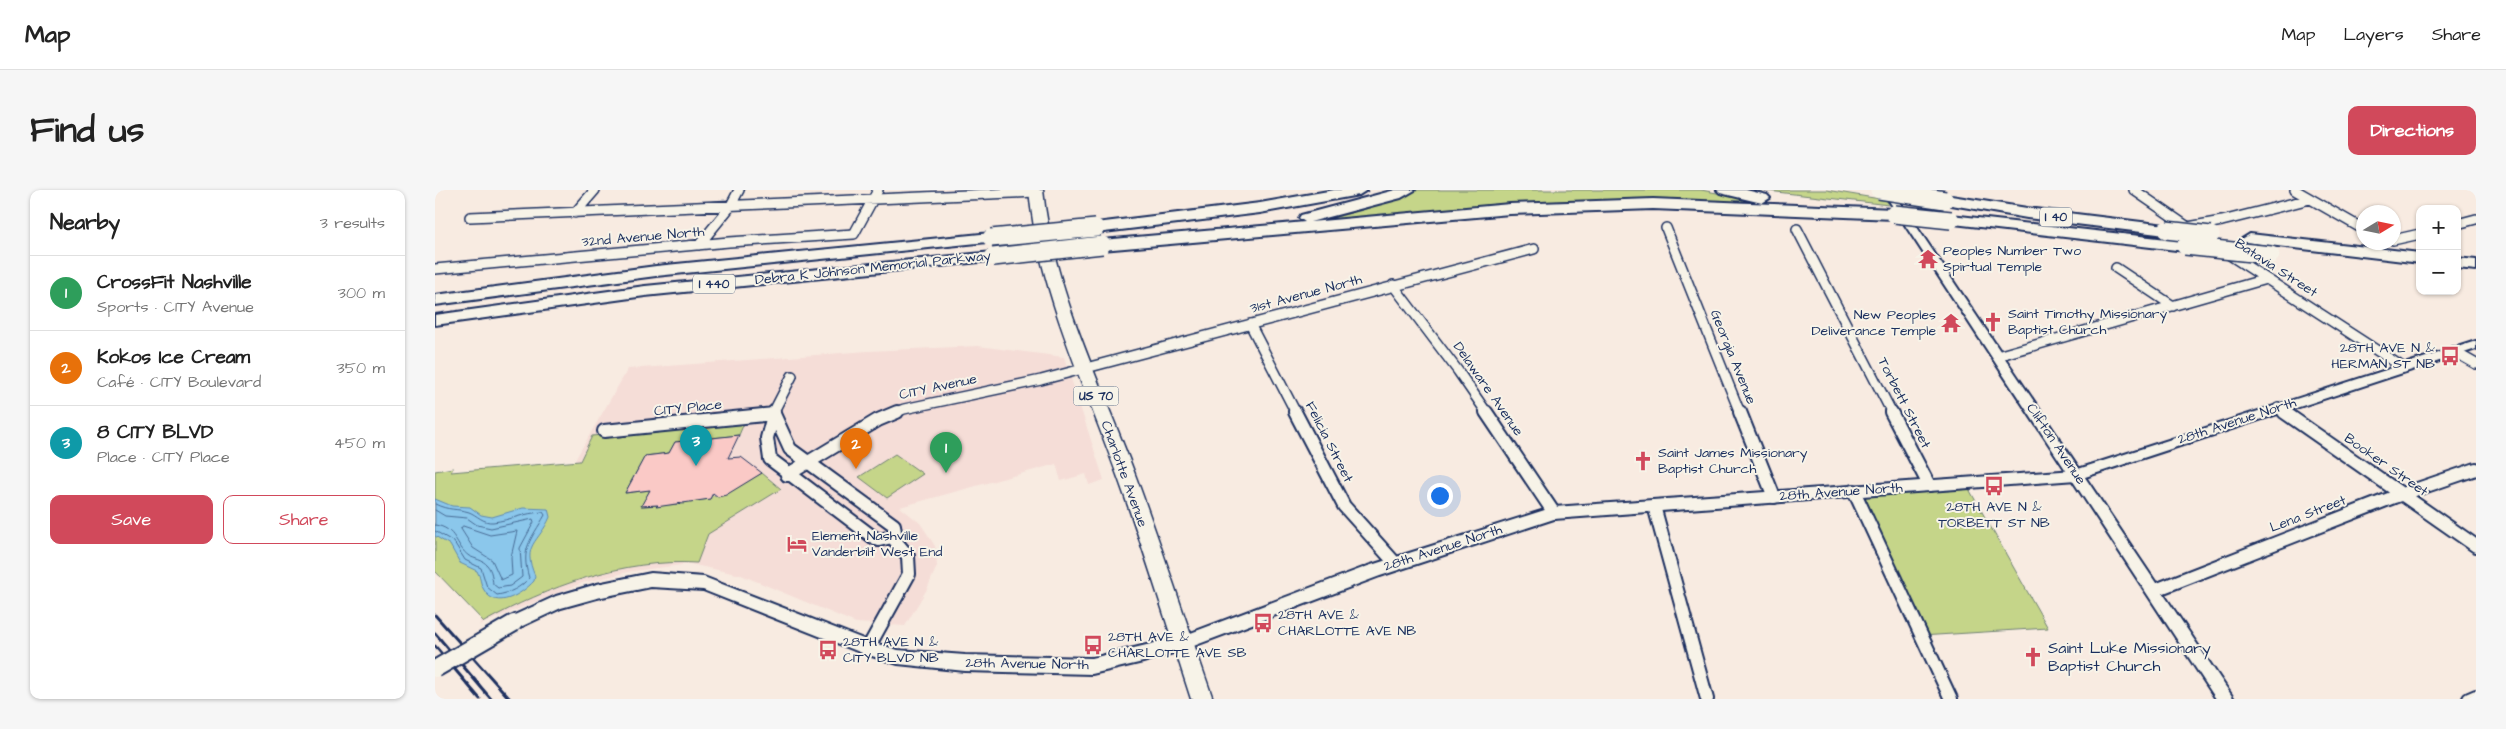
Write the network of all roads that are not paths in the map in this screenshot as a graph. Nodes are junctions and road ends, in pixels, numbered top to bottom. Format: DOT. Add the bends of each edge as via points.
graph roads {
  1 [pos="595,190"];
  2 [pos="739,190"];
  3 [pos="878,190"];
  4 [pos="1301,190"];
  5 [pos="1359,190"];
  6 [pos="1407,190"];
  7 [pos="1725,190"];
  8 [pos="1879,190"];
  9 [pos="1887,190"];
  10 [pos="2134,190"];
  11 [pos="2295,190"];
  12 [pos="1036,191"];
  13 [pos="2310,198"];
  14 [pos="873,200"];
  15 [pos="730,207"];
  16 [pos="575,213"];
  17 [pos="1894,214"];
  18 [pos="470,218"];
  19 [pos="2476,219"];
  20 [pos="2461,223"];
  21 [pos="2356,225"];
  22 [pos="2188,227"];
  23 [pos="1095,228"];
  24 [pos="1666,228"];
  25 [pos="1797,229"];
  26 [pos="2416,235"];
  27 [pos="2401,238"];
  28 [pos="699,245"];
  29 [pos="1102,245"];
  30 [pos="1534,249"];
  31 [pos="2416,258"];
  32 [pos="2461,263"];
  33 [pos="2476,265"];
  34 [pos="2116,268"];
  35 [pos="435,269"];
  36 [pos="2416,272"];
  37 [pos="2461,276"];
  38 [pos="2266,278"];
  39 [pos="2476,278"];
  40 [pos="1393,285"];
  41 [pos="435,300"];
  42 [pos="2173,306"];
  43 [pos="435,320"];
  44 [pos="1250,324"];
  45 [pos="2476,346"];
  46 [pos="2453,351"];
  47 [pos="1997,356"];
  48 [pos="2476,364"];
  49 [pos="1085,368"];
  50 [pos="2404,368"];
  51 [pos="792,376"];
  52 [pos="2279,408"];
  53 [pos="774,414"];
  54 [pos="604,431"];
  55 [pos="807,462"];
  56 [pos="2476,469"];
  57 [pos="787,474"];
  58 [pos="2076,475"];
  59 [pos="1929,485"];
  60 [pos="1854,491"];
  61 [pos="2402,494"];
  62 [pos="1773,497"];
  63 [pos="1654,506"];
  64 [pos="1554,513"];
  65 [pos="892,537"];
  66 [pos="2476,546"];
  67 [pos="1396,564"];
  68 [pos="2153,590"];
  69 [pos="1183,643"];
  70 [pos="868,648"];
  71 [pos="435,668"];
  72 [pos="2476,696"];
  73 [pos="1202,699"];
  74 [pos="1707,699"];
  75 [pos="1951,699"];
  76 [pos="2225,699"];
  77 [pos="2469,699"];
  1 -- 16 [label="street"];
  2 -- 15 [label="street"];
  3 -- 14 [label="street"];
  4 -- 23 [label="highway" via="1256,201"];
  5 -- 23 [label="highway" via="1260,208"];
  6 -- 29 [label="highway" via="1295,221"];
  7 -- 17 [label="highway, I 40" via="1756,197"];
  8 -- 31 [label="highway, I 40, bridge" via="2027,213"];
  9 -- 47 [label="street, Clifton Avenue"];
  10 -- 22 [label="street, Batavia Street"];
  11 -- 13 [label="street"];
  12 -- 14 [label="street"];
  12 -- 49 [label="main road, Charlotte Avenue / US 70" via="1049,262"];
  13 -- 21 [label="street"];
  13 -- 22 [label="street"];
  14 -- 15 [label="street"];
  14 -- 28 [label="street, 32nd Avenue North" via="855,234"];
  15 -- 16 [label="street"];
  15 -- 28 [label="street"];
  16 -- 18 [label="street"];
  17 -- 29 [label="highway" via="1653,204 1509,209"];
  17 -- 36 [label="highway, I 40, bridge"];
  19 -- 20 [label="street"];
  22 -- 38 [label="street, Batavia Street"];
  23 -- 41 [label="highway, Debra K Johnson Memorial Parkway / I 440, bridge" via="656,271"];
  24 -- 62 [label="street, Georgia Avenue"];
  25 -- 59 [label="street, Torbett Street"];
  26 -- 27 [label="street"];
  28 -- 35 [label="street, 32nd Avenue North"];
  29 -- 43 [label="highway, Debra K Johnson Memorial Parkway / I 440, bridge" via="645,291"];
  30 -- 40 [label="street, 31st Avenue North"];
  32 -- 33 [label="highway"];
  34 -- 42 [label="street"];
  37 -- 39 [label="highway"];
  38 -- 42 [label="street"];
  38 -- 50 [label="street, Batavia Street"];
  40 -- 44 [label="street, 31st Avenue North"];
  40 -- 64 [label="street, Delaware Avenue" via="1458,371"];
  42 -- 47 [label="street"];
  44 -- 49 [label="street, 31st Avenue North"];
  44 -- 67 [label="street, Felicia Street" via="1344,506"];
  45 -- 46 [label="main road, 28th Avenue North"];
  46 -- 48 [label="street"];
  46 -- 50 [label="main road, 28th Avenue North"];
  47 -- 58 [label="street, Clifton Avenue"];
  49 -- 55 [label="street, C1TY Avenue" via="896,411"];
  49 -- 69 [label="main road, Charlotte Avenue / US 70" via="1127,477"];
  50 -- 52 [label="main road, 28th Avenue North"];
  51 -- 53 [label="street"];
  52 -- 58 [label="main road, 28th Avenue North"];
  52 -- 61 [label="street, Booker Street"];
  53 -- 54 [label="street, C1TY Place"];
  53 -- 55 [label="street" via="786,443"];
  53 -- 57 [label="street" via="767,432 767,451 772,462"];
  55 -- 57 [label="street, C1TY Avenue"];
  55 -- 65 [label="street" via="894,525"];
  56 -- 61 [label="street, Lena Street"];
  57 -- 65 [label="street" via="873,537 879,540"];
  58 -- 59 [label="main road, 28th Avenue North"];
  58 -- 68 [label="street, Clifton Avenue"];
  59 -- 60 [label="main road, 28th Avenue North"];
  60 -- 62 [label="main road, 28th Avenue North"];
  60 -- 75 [label="street"];
  61 -- 66 [label="street, Booker Street"];
  61 -- 68 [label="street, Lena Street"];
  62 -- 63 [label="main road, 28th Avenue North"];
  63 -- 64 [label="main road, 28th Avenue North"];
  63 -- 74 [label="street"];
  64 -- 67 [label="main road, 28th Avenue North"];
  65 -- 70 [label="street" via="908,553 911,570"];
  67 -- 69 [label="main road, 28th Avenue North"];
  68 -- 76 [label="street, Clifton Avenue"];
  69 -- 70 [label="main road, 28th Avenue North" via="1143,656 1092,666 965,663 898,657"];
  69 -- 73 [label="main road, Charlotte Avenue / US 70"];
  70 -- 71 [label="main road, 28th Avenue North, bridge" via="704,584 651,580 556,603 513,623"];
  72 -- 77 [label="street"];
}
